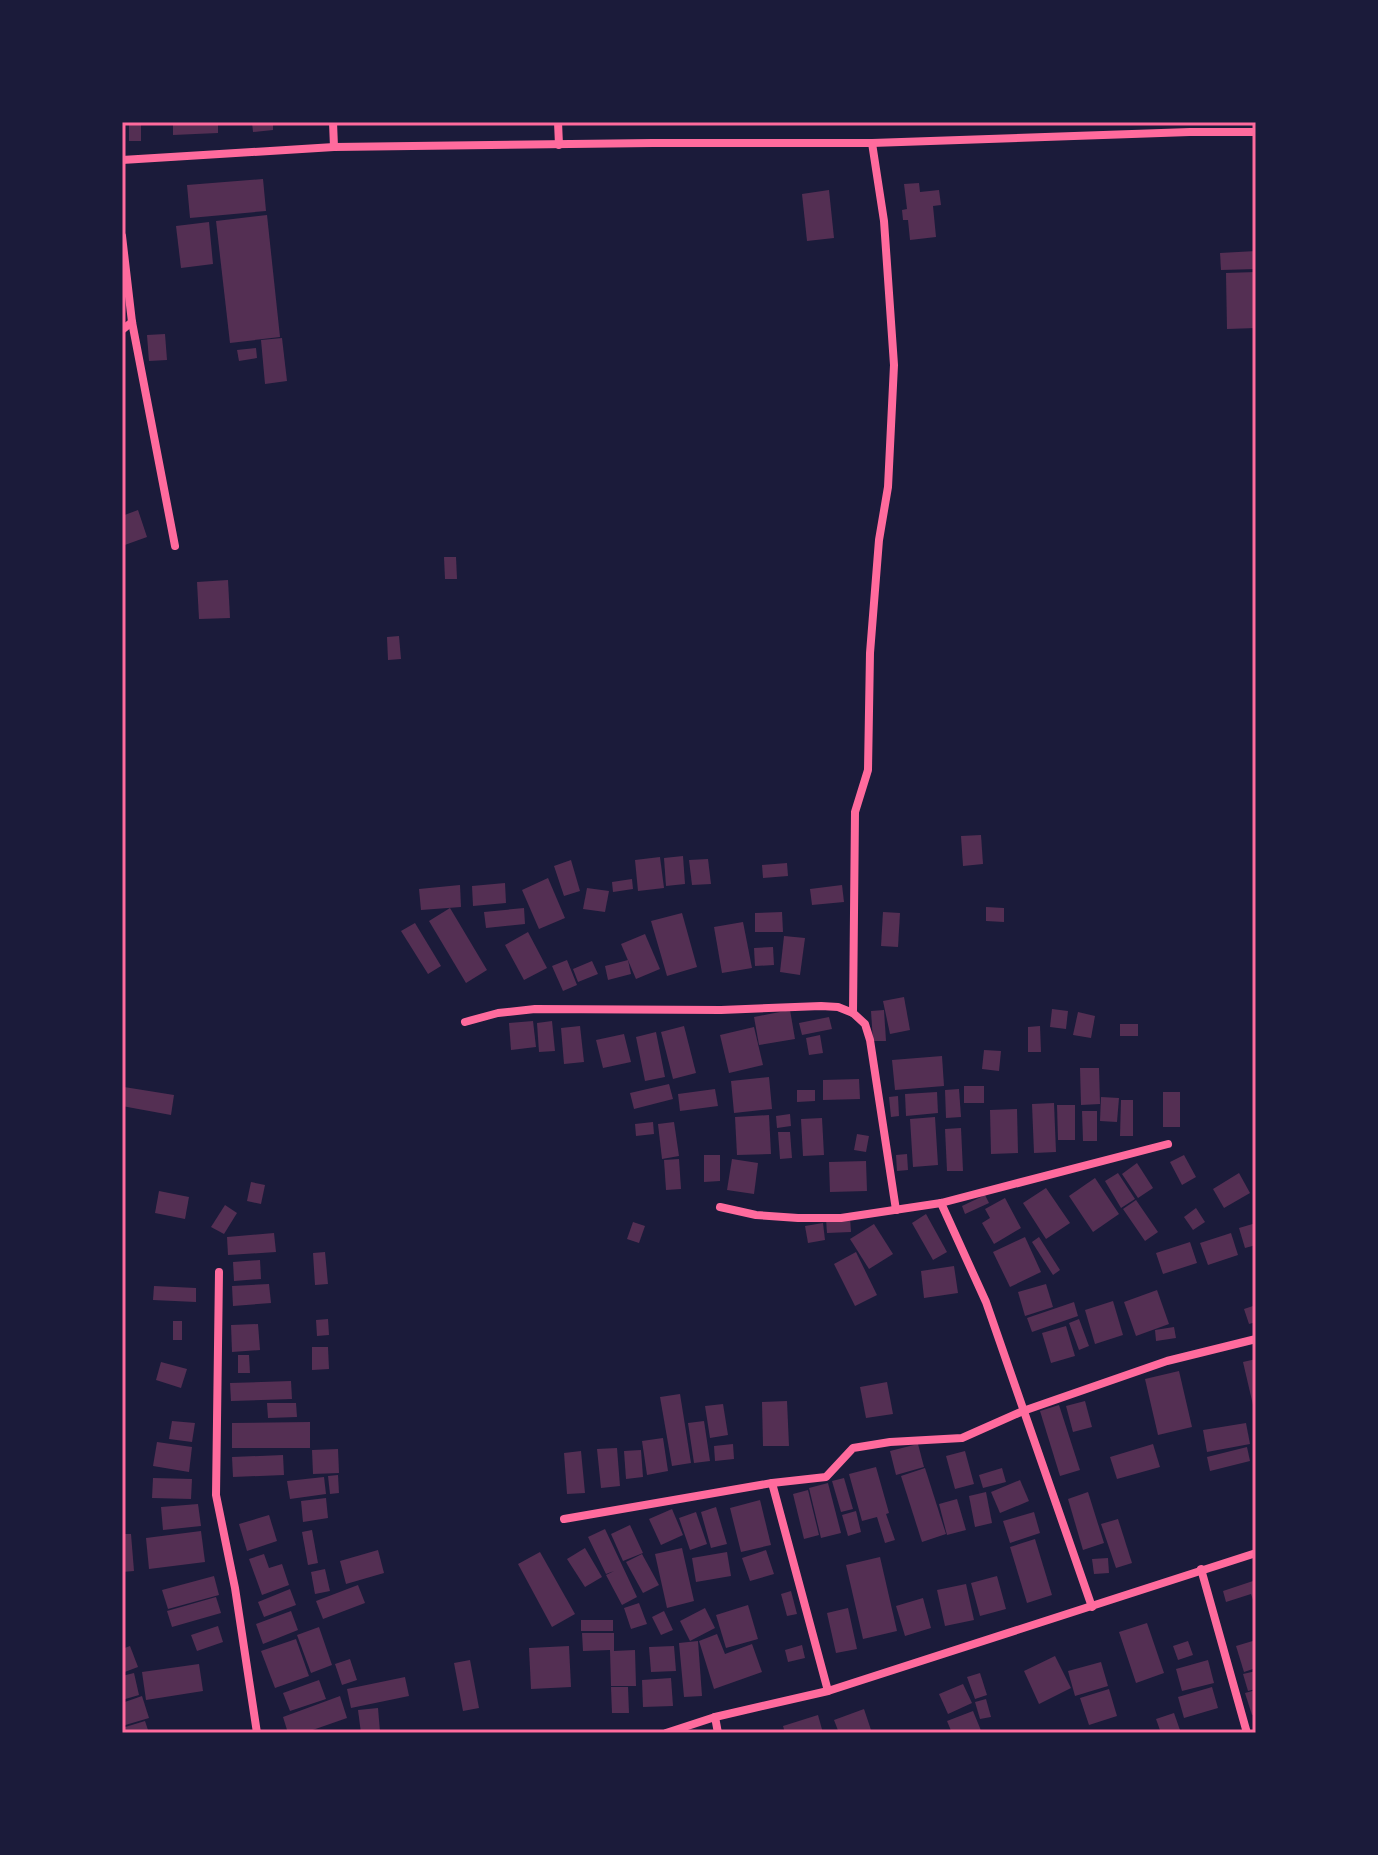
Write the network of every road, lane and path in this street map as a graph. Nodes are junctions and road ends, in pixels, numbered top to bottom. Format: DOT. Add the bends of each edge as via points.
graph roads {
  1 [pos="333,122"];
  2 [pos="558,122"];
  3 [pos="1189,127"];
  4 [pos="1256,132"];
  5 [pos="872,143"];
  6 [pos="559,145"];
  7 [pos="334,147"];
  8 [pos="122,160"];
  9 [pos="122,236"];
  10 [pos="132,322"];
  11 [pos="122,330"];
  12 [pos="175,546"];
  13 [pos="853,1013"];
  14 [pos="465,1022"];
  15 [pos="1168,1144"];
  16 [pos="941,1203"];
  17 [pos="720,1207"];
  18 [pos="896,1210"];
  19 [pos="219,1272"];
  20 [pos="1256,1339"];
  21 [pos="1023,1411"];
  22 [pos="772,1483"];
  23 [pos="564,1519"];
  24 [pos="1256,1553"];
  25 [pos="1201,1569"];
  26 [pos="1092,1607"];
  27 [pos="828,1691"];
  28 [pos="715,1717"];
  29 [pos="257,1733"];
  30 [pos="666,1733"];
  31 [pos="718,1733"];
  32 [pos="1247,1733"];
  1 -- 7 [label="street"];
  2 -- 6 [label="street"];
  3 -- 4 [label="street"];
  3 -- 5 [label="street"];
  5 -- 6 [label="street"];
  5 -- 13 [label="street" via="884,221 894,365 888,487 870,653 868,770 855,812"];
  6 -- 7 [label="street"];
  7 -- 8 [label="street"];
  9 -- 10 [label="street"];
  10 -- 11 [label="street"];
  10 -- 12 [label="street"];
  13 -- 14 [label="street" via="821,1006 535,1009"];
  13 -- 18 [label="street" via="865,1024 870,1040"];
  15 -- 16 [label="street"];
  16 -- 18 [label="street"];
  16 -- 21 [label="street" via="986,1302"];
  17 -- 18 [label="street" via="798,1218"];
  19 -- 29 [label="street" via="216,1495"];
  20 -- 21 [label="street" via="1167,1361"];
  21 -- 22 [label="street" via="962,1438 853,1448 826,1477"];
  21 -- 26 [label="street"];
  22 -- 23 [label="street"];
  22 -- 27 [label="street"];
  24 -- 25 [label="street"];
  25 -- 26 [label="street"];
  25 -- 32 [label="street"];
  26 -- 27 [label="street"];
  27 -- 28 [label="street"];
  28 -- 30 [label="street"];
  28 -- 31 [label="street"];
}
